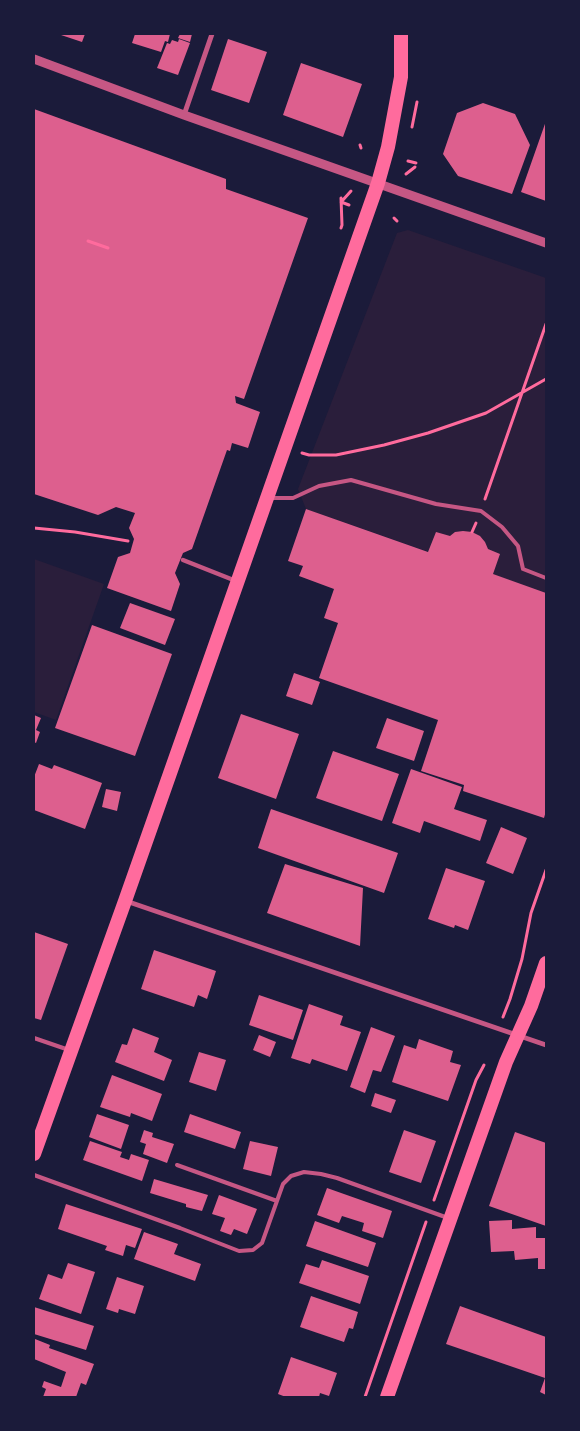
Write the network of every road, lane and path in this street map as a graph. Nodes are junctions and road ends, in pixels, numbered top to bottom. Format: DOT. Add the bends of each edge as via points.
graph roads {
  1 [pos="212,34"];
  2 [pos="401,34"];
  3 [pos="34,59"];
  4 [pos="184,115"];
  5 [pos="408,161"];
  6 [pos="416,163"];
  7 [pos="414,172"];
  8 [pos="406,174"];
  9 [pos="378,183"];
  10 [pos="347,201"];
  11 [pos="349,205"];
  12 [pos="88,241"];
  13 [pos="546,243"];
  14 [pos="108,248"];
  15 [pos="546,324"];
  16 [pos="546,379"];
  17 [pos="521,394"];
  18 [pos="284,447"];
  19 [pos="266,498"];
  20 [pos="481,512"];
  21 [pos="34,528"];
  22 [pos="472,532"];
  23 [pos="128,541"];
  24 [pos="183,560"];
  25 [pos="546,578"];
  26 [pos="237,581"];
  27 [pos="546,870"];
  28 [pos="125,901"];
  29 [pos="546,963"];
  30 [pos="498,1028"];
  31 [pos="518,1035"];
  32 [pos="34,1038"];
  33 [pos="546,1045"];
  34 [pos="71,1051"];
  35 [pos="484,1064"];
  36 [pos="34,1154"];
  37 [pos="177,1165"];
  38 [pos="34,1175"];
  39 [pos="277,1201"];
  40 [pos="430,1211"];
  41 [pos="451,1218"];
  42 [pos="365,1397"];
  43 [pos="387,1397"];
  1 -- 4 [label="street"];
  2 -- 9 [label="highway" via="401,77"];
  3 -- 4 [label="street"];
  4 -- 9 [label="street"];
  5 -- 6 [label="path"];
  7 -- 8 [label="path" via="416,168"];
  9 -- 13 [label="street"];
  9 -- 18 [label="highway"];
  10 -- 11 [label="path" via="341,200"];
  12 -- 14 [label="path"];
  15 -- 17 [label="path"];
  16 -- 17 [label="path"];
  17 -- 18 [label="path" via="486,414 384,445 336,455 309,455"];
  17 -- 20 [label="path"];
  18 -- 19 [label="highway"];
  19 -- 20 [label="lane" via="293,498 319,486 351,480 436,504"];
  19 -- 26 [label="highway"];
  20 -- 22 [label="path"];
  20 -- 25 [label="lane" via="502,527 518,546 523,569"];
  21 -- 23 [label="path"];
  24 -- 26 [label="street"];
  26 -- 28 [label="highway"];
  27 -- 30 [label="path" via="531,913 510,999"];
  28 -- 30 [label="street"];
  28 -- 34 [label="highway"];
  29 -- 31 [label="highway"];
  30 -- 31 [label="street"];
  31 -- 33 [label="street"];
  31 -- 41 [label="highway"];
  32 -- 34 [label="lane"];
  34 -- 36 [label="highway"];
  35 -- 40 [label="path"];
  37 -- 39 [label="lane"];
  38 -- 39 [label="lane" via="239,1251 253,1250 262,1243"];
  39 -- 40 [label="lane" via="283,1184 289,1178 309,1172 344,1180"];
  40 -- 41 [label="lane"];
  40 -- 42 [label="path"];
  41 -- 43 [label="highway"];
}
